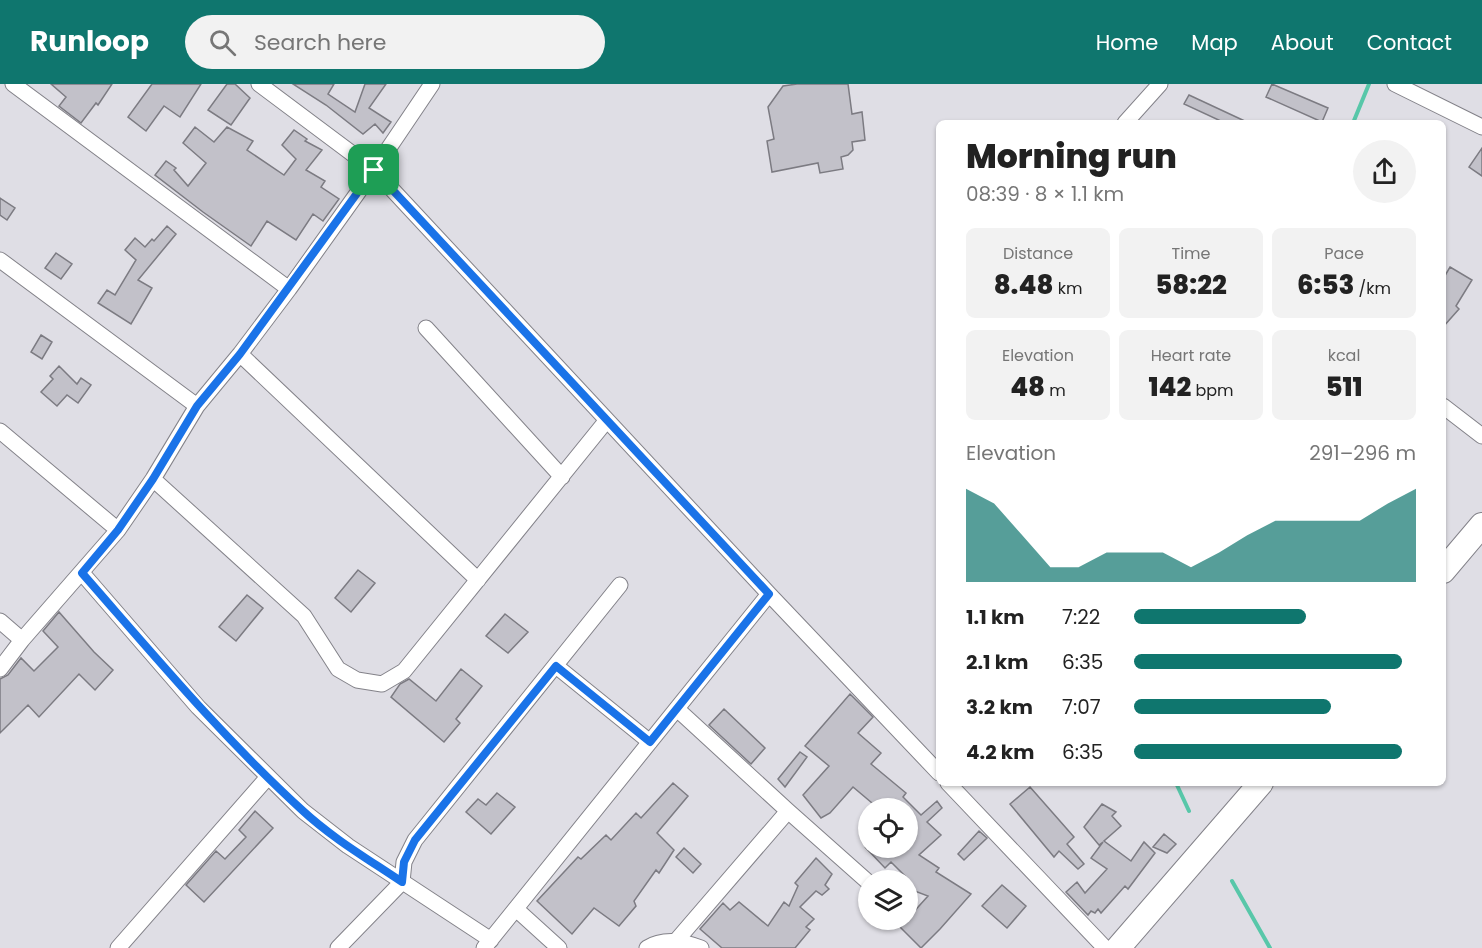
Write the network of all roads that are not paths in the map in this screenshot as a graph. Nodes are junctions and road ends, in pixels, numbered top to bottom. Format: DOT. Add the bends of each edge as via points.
graph roads {
  1 [pos="13,84"];
  2 [pos="259,84"];
  3 [pos="432,84"];
  4 [pos="1160,84"];
  5 [pos="1395,84"];
  6 [pos="1128,120"];
  7 [pos="1482,127"];
  8 [pos="374,170"];
  9 [pos="0,260"];
  10 [pos="289,289"];
  11 [pos="426,328"];
  12 [pos="240,354"];
  13 [pos="197,406"];
  14 [pos="1446,408"];
  15 [pos="608,420"];
  16 [pos="0,431"];
  17 [pos="1482,436"];
  18 [pos="562,477"];
  19 [pos="153,479"];
  20 [pos="1482,525"];
  21 [pos="118,530"];
  22 [pos="1446,567"];
  23 [pos="82,573"];
  24 [pos="478,580"];
  25 [pos="620,585"];
  26 [pos="769,594"];
  27 [pos="0,621"];
  28 [pos="22,640"];
  29 [pos="556,666"];
  30 [pos="0,669"];
  31 [pos="677,709"];
  32 [pos="650,742"];
  33 [pos="936,770"];
  34 [pos="268,777"];
  35 [pos="951,786"];
  36 [pos="1258,786"];
  37 [pos="788,811"];
  38 [pos="858,873"];
  39 [pos="402,882"];
  40 [pos="516,909"];
  41 [pos="676,940"];
  42 [pos="488,944"];
  43 [pos="118,948"];
  44 [pos="338,948"];
  45 [pos="559,948"];
  46 [pos="647,948"];
  47 [pos="700,948"];
  48 [pos="1105,948"];
  49 [pos="1118,948"];
  1 -- 10 [label="street"];
  2 -- 8 [label="street"];
  3 -- 8 [label="street"];
  4 -- 6 [label="street"];
  5 -- 7 [label="street"];
  8 -- 10 [label="street"];
  8 -- 15 [label="street"];
  9 -- 13 [label="street"];
  10 -- 12 [label="street"];
  11 -- 18 [label="street"];
  12 -- 13 [label="street"];
  12 -- 24 [label="street"];
  13 -- 19 [label="street"];
  14 -- 17 [label="street"];
  15 -- 18 [label="street"];
  15 -- 26 [label="street"];
  16 -- 21 [label="street"];
  18 -- 24 [label="street"];
  19 -- 21 [label="street"];
  19 -- 24 [label="street" via="304,616 338,669 357,680 382,684 404,671"];
  20 -- 22 [label="main road"];
  21 -- 23 [label="street"];
  23 -- 28 [label="street"];
  23 -- 34 [label="street" via="198,707"];
  25 -- 29 [label="street"];
  26 -- 31 [label="street"];
  26 -- 33 [label="street"];
  27 -- 28 [label="street"];
  28 -- 30 [label="street"];
  29 -- 32 [label="street"];
  29 -- 39 [label="street" via="415,840 404,862"];
  31 -- 32 [label="street"];
  31 -- 37 [label="street"];
  32 -- 40 [label="street"];
  34 -- 39 [label="street" via="303,811"];
  34 -- 43 [label="street"];
  35 -- 48 [label="street"];
  36 -- 49 [label="main road"];
  37 -- 38 [label="street"];
  37 -- 41 [label="street"];
  39 -- 42 [label="street"];
  39 -- 44 [label="street"];
  40 -- 42 [label="street"];
  40 -- 45 [label="street"];
  41 -- 46 [label="street"];
  41 -- 47 [label="street"];
}
